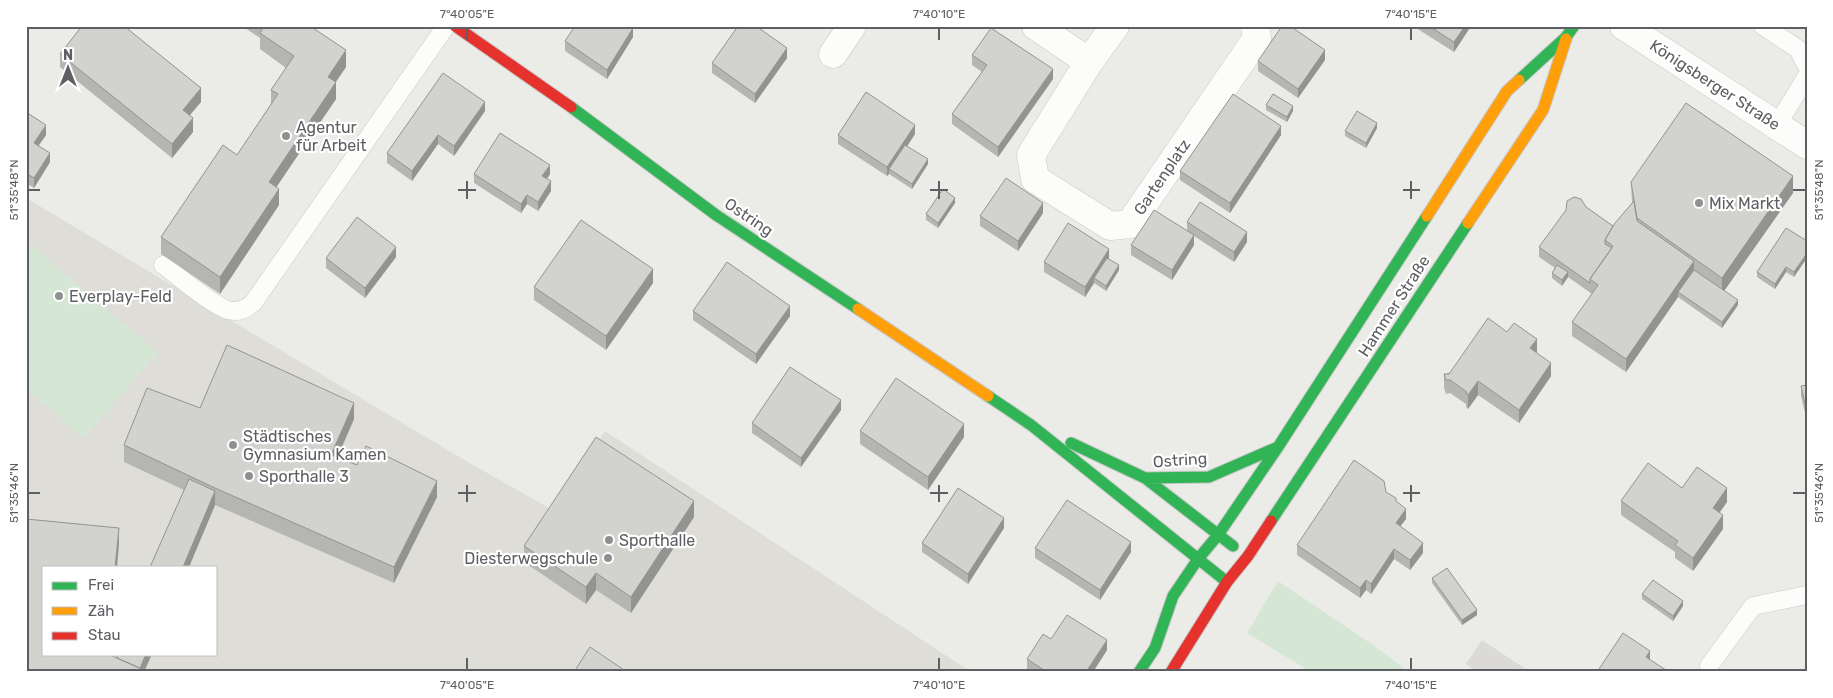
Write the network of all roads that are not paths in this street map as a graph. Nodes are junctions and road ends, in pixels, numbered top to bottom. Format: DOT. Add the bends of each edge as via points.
graph roads {
  1 [pos="446,26"];
  2 [pos="455,26"];
  3 [pos="852,26"];
  4 [pos="1036,26"];
  5 [pos="1115,26"];
  6 [pos="1255,26"];
  7 [pos="1574,26"];
  8 [pos="1624,26"];
  9 [pos="1763,26"];
  10 [pos="1566,37"];
  11 [pos="833,54"];
  12 [pos="1089,62"];
  13 [pos="1807,66"];
  14 [pos="1807,76"];
  15 [pos="1777,125"];
  16 [pos="1807,145"];
  17 [pos="164,265"];
  18 [pos="1030,425"];
  19 [pos="1278,446"];
  20 [pos="1145,478"];
  21 [pos="1218,536"];
  22 [pos="1248,556"];
  23 [pos="1198,560"];
  24 [pos="1227,582"];
  25 [pos="1807,595"];
  26 [pos="1709,666"];
  27 [pos="1139,672"];
  28 [pos="1171,672"];
  1 -- 17 [label="lane" via="253,303 237,311 227,310"];
  2 -- 18 [label="main road, Ostring" via="716,215"];
  3 -- 11 [label="street"];
  4 -- 12 [label="street"];
  5 -- 12 [label="street, Gartenplatz"];
  6 -- 12 [label="street, Gartenplatz" via="1257,38 1130,224 1110,226 1035,179 1030,155"];
  7 -- 10 [label="main road, Hammer Straße"];
  8 -- 15 [label="street, Königsberger Straße"];
  9 -- 13 [label="lane" via="1798,49"];
  10 -- 19 [label="main road, Hammer Straße" via="1507,91"];
  10 -- 22 [label="main road, Hammer Straße" via="1543,110"];
  14 -- 15 [label="lane"];
  15 -- 16 [label="street, Königsberger Straße"];
  18 -- 20 [label="main road, Ostring"];
  18 -- 23 [label="main road, Ostring"];
  19 -- 20 [label="main road, Ostring" via="1209,476"];
  19 -- 21 [label="main road, Hammer Straße"];
  20 -- 21 [label="main road"];
  21 -- 22 [label="main road"];
  21 -- 23 [label="main road, Hammer Straße"];
  22 -- 24 [label="main road, Hammer Straße"];
  23 -- 24 [label="main road"];
  23 -- 27 [label="main road" via="1173,596 1155,648"];
  24 -- 28 [label="main road, Hammer Straße"];
  25 -- 26 [label="lane" via="1753,606"];
}
